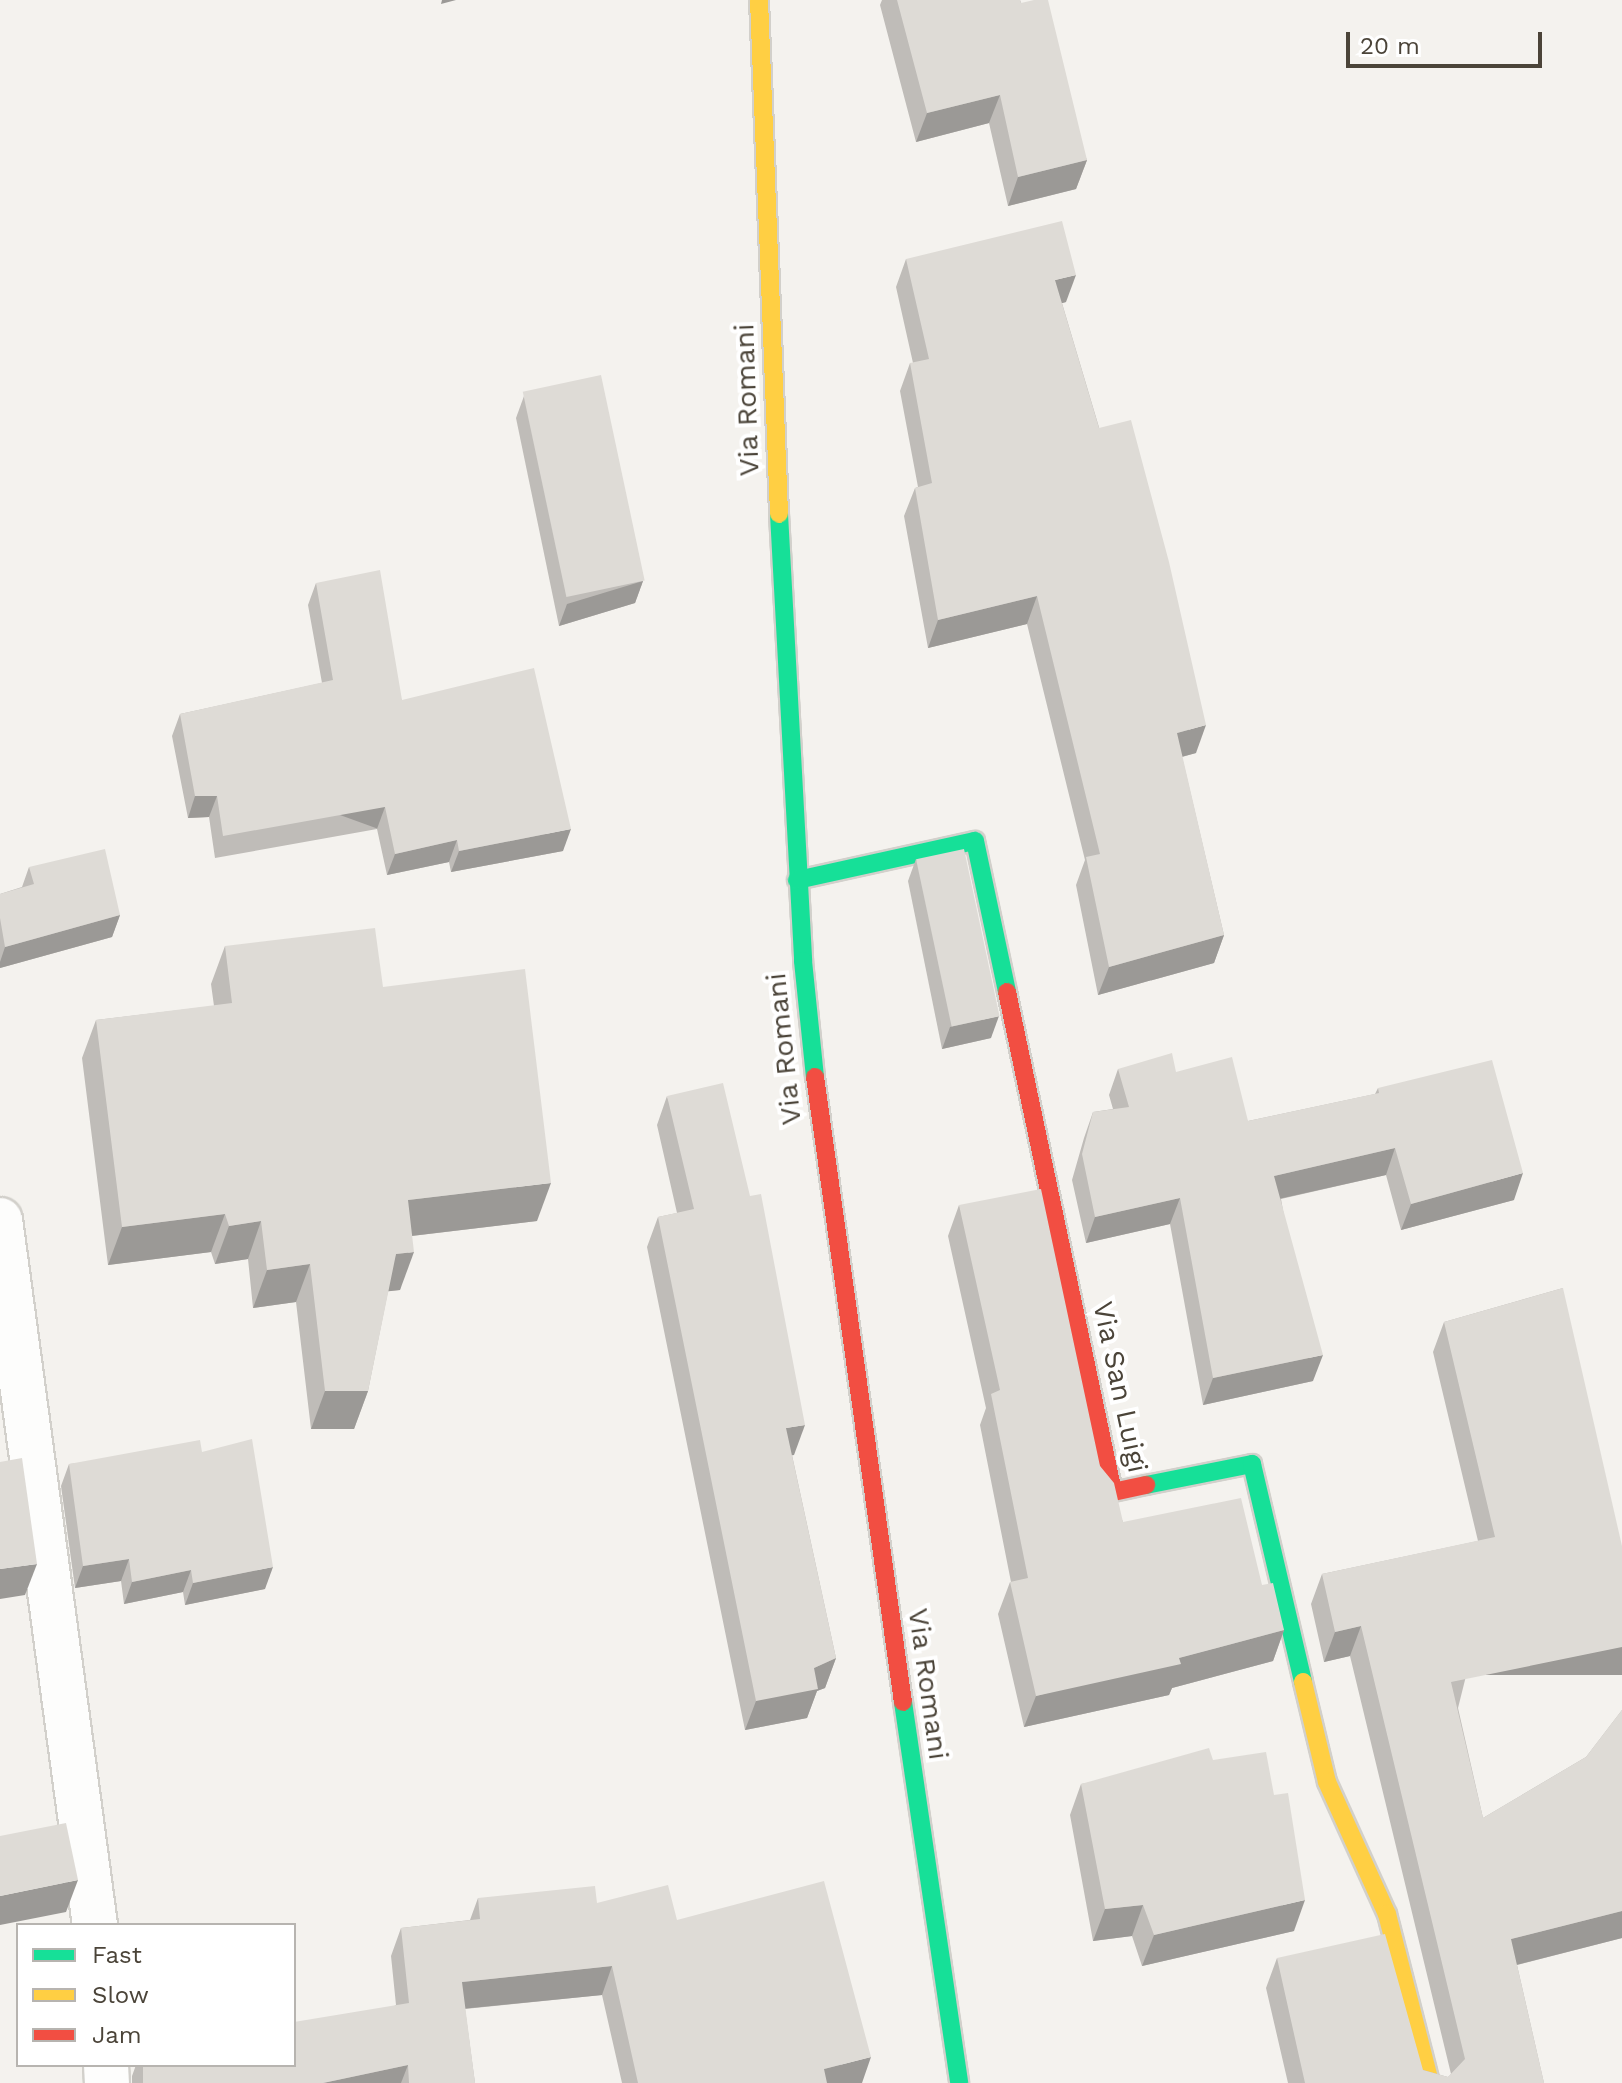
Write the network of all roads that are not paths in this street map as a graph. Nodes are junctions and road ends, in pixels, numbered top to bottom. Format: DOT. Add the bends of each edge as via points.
graph roads {
  1 [pos="759,0"];
  2 [pos="797,880"];
  3 [pos="0,1220"];
  4 [pos="95,1923"];
  5 [pos="959,2083"];
  6 [pos="1430,2083"];
  1 -- 2 [label="street, Via Romani"];
  2 -- 5 [label="street, Via Romani" via="821,1142"];
  2 -- 6 [label="street, Via San Luigi" via="975,841 1113,1492 1252,1464 1327,1782 1387,1914"];
  3 -- 4 [label="street"];
}
